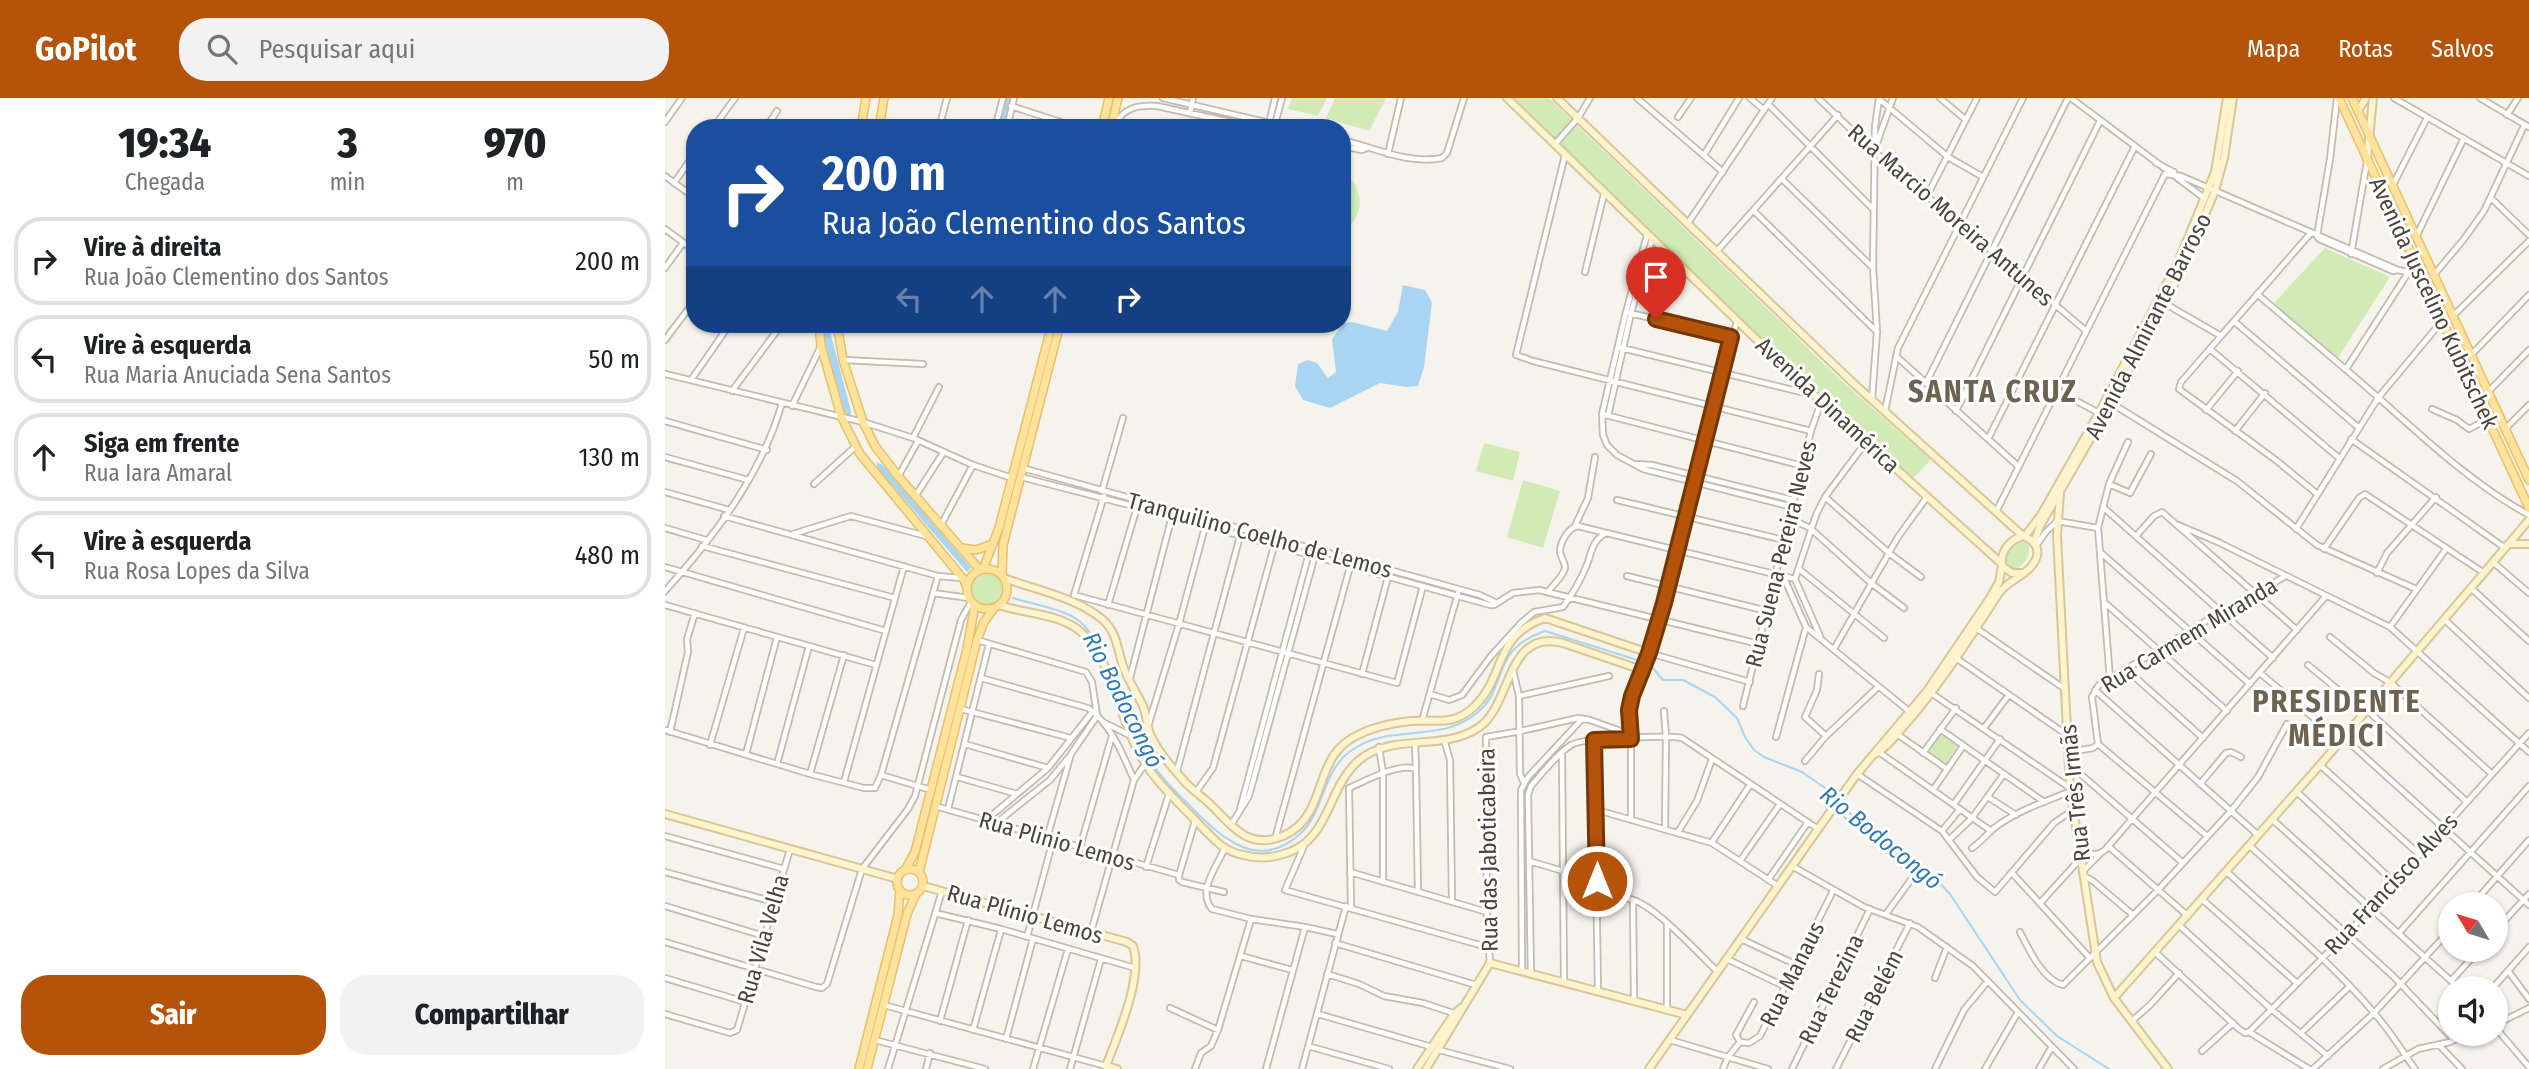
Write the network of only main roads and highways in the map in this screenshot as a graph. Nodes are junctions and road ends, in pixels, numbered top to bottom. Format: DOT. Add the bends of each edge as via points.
graph roads {
  1 [pos="866,98"];
  2 [pos="884,98"];
  3 [pos="1109,98"];
  4 [pos="1118,98"];
  5 [pos="2338,98"];
  6 [pos="2352,98"];
  7 [pos="862,119"];
  8 [pos="880,119"];
  9 [pos="1104,119"];
  10 [pos="1114,119"];
  11 [pos="820,333"];
  12 [pos="838,333"];
  13 [pos="1050,333"];
  14 [pos="1057,333"];
  15 [pos="2526,463"];
  16 [pos="1018,474"];
  17 [pos="2529,480"];
  18 [pos="2529,508"];
  19 [pos="993,544"];
  20 [pos="961,548"];
  21 [pos="981,569"];
  22 [pos="1003,577"];
  23 [pos="967,588"];
  24 [pos="972,602"];
  25 [pos="997,607"];
  26 [pos="905,870"];
  27 [pos="919,872"];
  28 [pos="900,890"];
  29 [pos="916,894"];
  30 [pos="859,1069"];
  31 [pos="867,1069"];
  1 -- 7 [label="main road"];
  2 -- 8 [label="main road"];
  3 -- 9 [label="main road"];
  4 -- 10 [label="main road"];
  5 -- 18 [label="main road, Avenida Juscelino Kubitschek"];
  6 -- 15 [label="main road, Avenida Juscelino Kubitschek" via="2505,430"];
  11 -- 23 [label="main road" via="841,416 865,463"];
  12 -- 20 [label="main road" via="863,422 875,446"];
  13 -- 16 [label="main road"];
  14 -- 16 [label="main road"];
  15 -- 17 [label="main road, Avenida Juscelino Kubitschek"];
  16 -- 19 [label="main road"];
  16 -- 22 [label="main road" via="1003,545"];
  19 -- 20 [label="main road" via="976,551"];
  19 -- 21 [label="main road"];
  20 -- 21 [label="main road"];
  21 -- 22 [label="main road" via="993,569"];
  21 -- 23 [label="main road" via="970,577"];
  22 -- 25 [label="main road" via="1007,594"];
  23 -- 24 [label="main road"];
  24 -- 25 [label="main road" via="987,609"];
  24 -- 26 [label="main road" via="967,649 915,852"];
  25 -- 27 [label="main road" via="977,640"];
  26 -- 27 [label="main road"];
  26 -- 28 [label="main road" via="898,879"];
  27 -- 29 [label="main road" via="923,886"];
  28 -- 29 [label="main road"];
  28 -- 30 [label="main road" via="898,915"];
  29 -- 31 [label="main road"];
}
